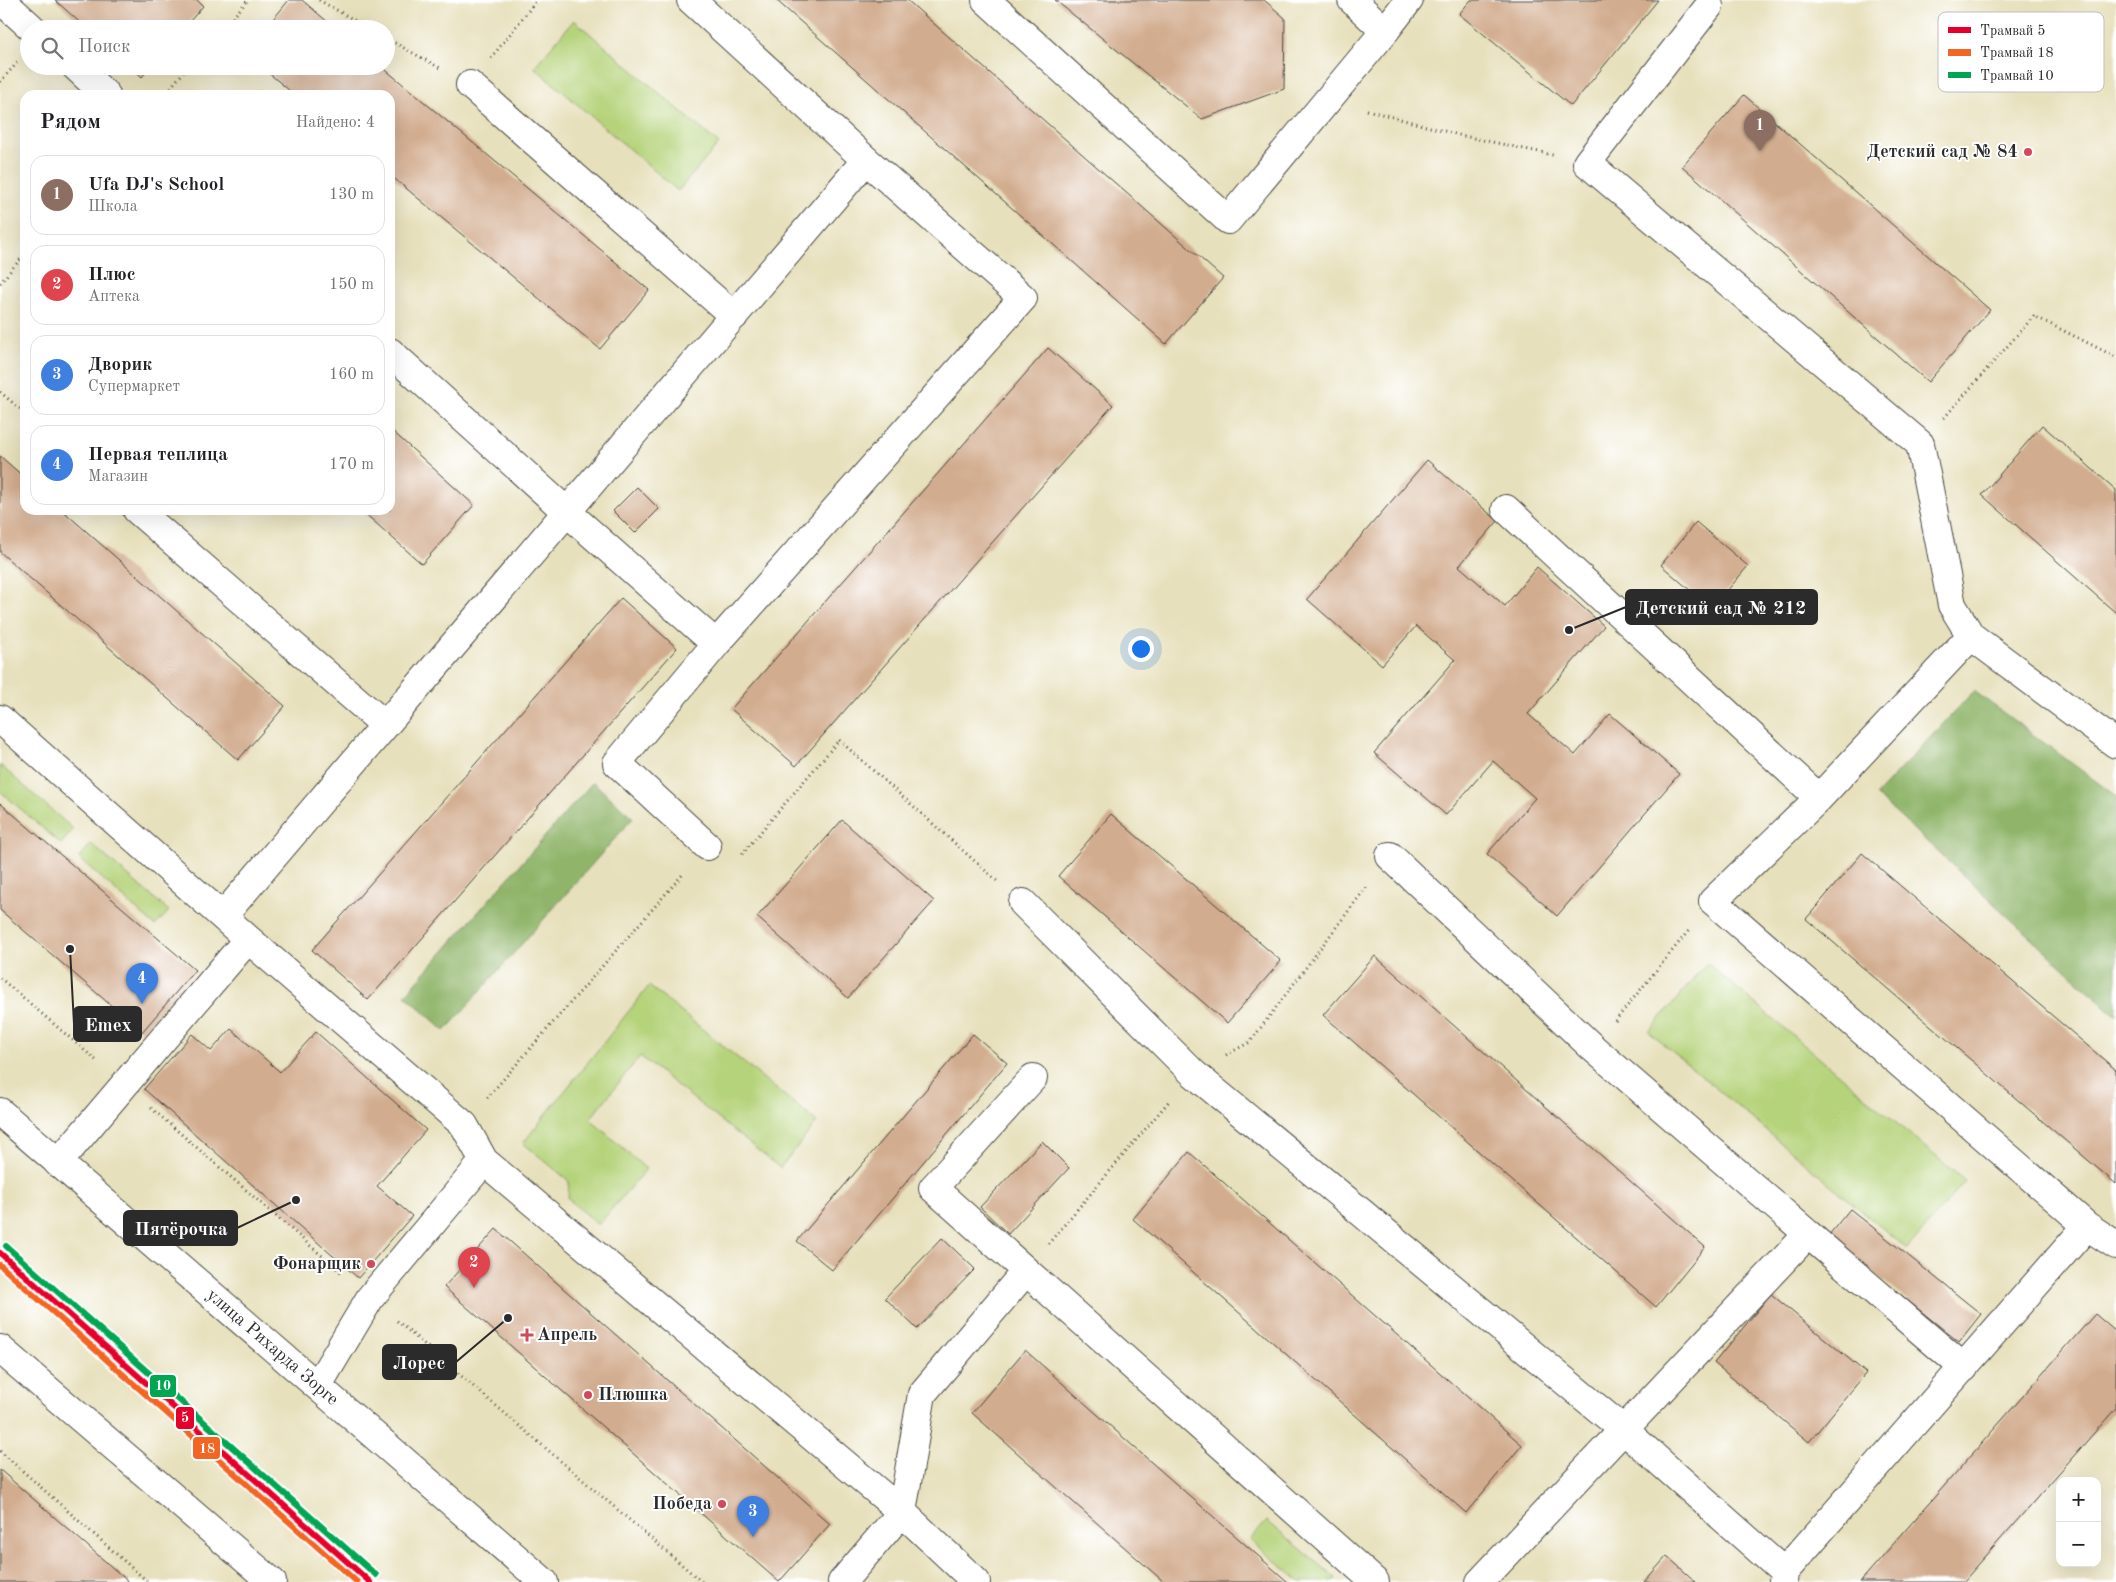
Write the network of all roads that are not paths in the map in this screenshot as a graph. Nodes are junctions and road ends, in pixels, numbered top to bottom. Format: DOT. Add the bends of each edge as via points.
graph roads {
  1 [pos="1,0"];
  2 [pos="691,0"];
  3 [pos="986,0"];
  4 [pos="1352,0"];
  5 [pos="1409,0"];
  6 [pos="1709,6"];
  7 [pos="23,20"];
  8 [pos="1385,31"];
  9 [pos="85,75"];
  10 [pos="470,85"];
  11 [pos="101,90"];
  12 [pos="866,160"];
  13 [pos="734,316"];
  14 [pos="395,357"];
  15 [pos="1506,509"];
  16 [pos="567,512"];
  17 [pos="144,515"];
  18 [pos="1971,636"];
  19 [pos="716,644"];
  20 [pos="0,719"];
  21 [pos="385,725"];
  22 [pos="2116,744"];
  23 [pos="1819,798"];
  24 [pos="707,846"];
  25 [pos="1390,856"];
  26 [pos="1023,903"];
  27 [pos="223,916"];
  28 [pos="248,939"];
  29 [pos="1033,1078"];
  30 [pos="0,1112"];
  31 [pos="484,1160"];
  32 [pos="58,1163"];
  33 [pos="2087,1226"];
  34 [pos="1808,1234"];
  35 [pos="2116,1245"];
  36 [pos="1025,1272"];
  37 [pos="0,1349"];
  38 [pos="1964,1368"];
  39 [pos="318,1385"];
  40 [pos="1624,1430"];
  41 [pos="902,1512"];
  42 [pos="1784,1577"];
  43 [pos="268,1581"];
  44 [pos="544,1582"];
  45 [pos="842,1582"];
  46 [pos="976,1582"];
  47 [pos="1375,1582"];
  48 [pos="1480,1582"];
  1 -- 7 [label="main road"];
  2 -- 12 [label="main road"];
  3 -- 8 [label="main road" via="1228,220"];
  4 -- 8 [label="main road"];
  5 -- 8 [label="main road"];
  6 -- 18 [label="main road" via="1588,163 1920,444 1952,605"];
  9 -- 11 [label="main road"];
  10 -- 13 [label="main road"];
  12 -- 13 [label="main road"];
  12 -- 19 [label="main road" via="1023,298"];
  13 -- 16 [label="main road"];
  14 -- 16 [label="main road"];
  15 -- 23 [label="main road"];
  16 -- 19 [label="main road"];
  16 -- 21 [label="main road"];
  17 -- 21 [label="main road"];
  18 -- 22 [label="main road"];
  18 -- 23 [label="main road"];
  19 -- 24 [label="main road" via="617,763"];
  20 -- 27 [label="main road"];
  21 -- 27 [label="main road"];
  23 -- 33 [label="main road" via="1713,901"];
  25 -- 34 [label="main road" via="1593,1048"];
  26 -- 40 [label="main road" via="1193,1073"];
  27 -- 28 [label="main road"];
  28 -- 31 [label="main road" via="464,1125"];
  28 -- 32 [label="main road"];
  29 -- 36 [label="main road" via="933,1188"];
  30 -- 32 [label="main road, улица Рихарда Зорге"];
  31 -- 39 [label="main road" via="370,1298"];
  31 -- 41 [label="main road"];
  32 -- 39 [label="main road, улица Рихарда Зорге"];
  33 -- 35 [label="main road"];
  33 -- 38 [label="main road"];
  34 -- 38 [label="main road"];
  34 -- 40 [label="main road"];
  36 -- 41 [label="main road" via="922,1394"];
  36 -- 47 [label="main road"];
  37 -- 43 [label="main road"];
  38 -- 42 [label="main road"];
  39 -- 44 [label="main road, улица Рихарда Зорге"];
  40 -- 42 [label="main road"];
  40 -- 48 [label="main road"];
  41 -- 45 [label="main road"];
  41 -- 46 [label="main road"];
}
